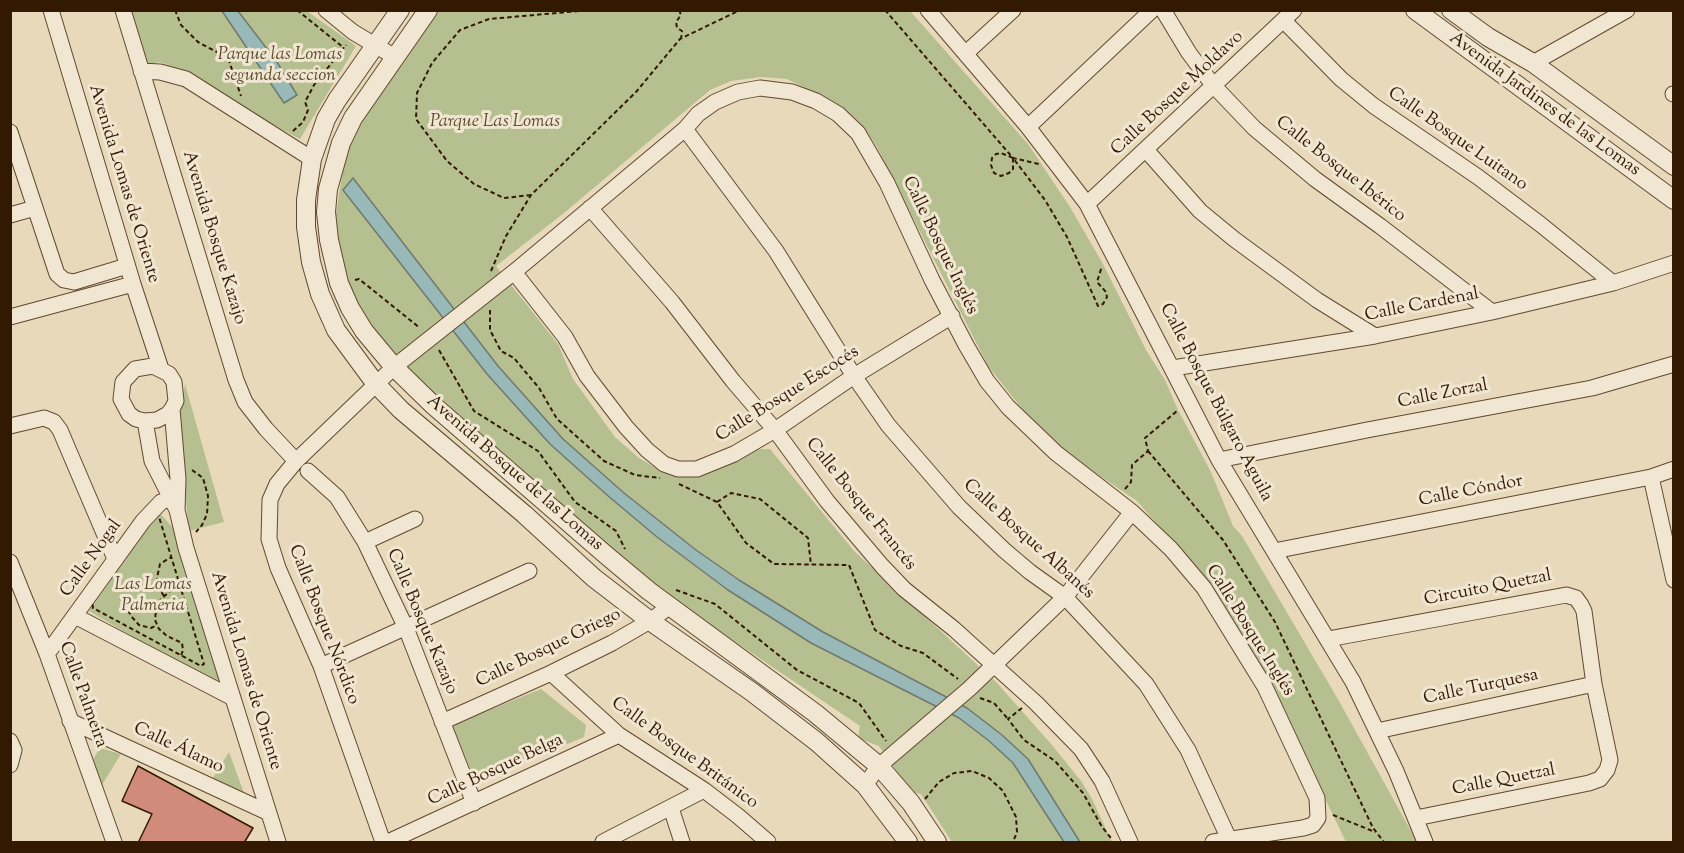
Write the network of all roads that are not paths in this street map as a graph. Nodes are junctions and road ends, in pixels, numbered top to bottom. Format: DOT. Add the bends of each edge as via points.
graph roads {
  1 [pos="51,10"];
  2 [pos="123,10"];
  3 [pos="326,10"];
  4 [pos="400,10"];
  5 [pos="428,10"];
  6 [pos="928,10"];
  7 [pos="1013,10"];
  8 [pos="1152,10"];
  9 [pos="1163,10"];
  10 [pos="1415,10"];
  11 [pos="1450,10"];
  12 [pos="1627,10"];
  13 [pos="1289,16"];
  14 [pos="375,45"];
  15 [pos="966,53"];
  16 [pos="395,57"];
  17 [pos="1533,63"];
  18 [pos="141,71"];
  19 [pos="1213,85"];
  20 [pos="1028,128"];
  21 [pos="685,129"];
  22 [pos="10,132"];
  23 [pos="1147,151"];
  24 [pos="312,159"];
  25 [pos="1674,166"];
  26 [pos="1674,200"];
  27 [pos="1087,204"];
  28 [pos="35,208"];
  29 [pos="591,208"];
  30 [pos="10,215"];
  31 [pos="1674,263"];
  32 [pos="127,266"];
  33 [pos="514,272"];
  34 [pos="57,274"];
  35 [pos="1613,283"];
  36 [pos="132,284"];
  37 [pos="53,306"];
  38 [pos="1492,312"];
  39 [pos="952,316"];
  40 [pos="10,317"];
  41 [pos="1375,336"];
  42 [pos="1674,364"];
  43 [pos="394,367"];
  44 [pos="1173,368"];
  45 [pos="161,369"];
  46 [pos="854,376"];
  47 [pos="375,383"];
  48 [pos="172,409"];
  49 [pos="145,422"];
  50 [pos="10,426"];
  51 [pos="775,430"];
  52 [pos="1219,460"];
  53 [pos="302,466"];
  54 [pos="1674,469"];
  55 [pos="1651,477"];
  56 [pos="174,501"];
  57 [pos="1132,512"];
  58 [pos="415,519"];
  59 [pos="578,532"];
  60 [pos="365,542"];
  61 [pos="561,546"];
  62 [pos="1274,551"];
  63 [pos="115,559"];
  64 [pos="10,562"];
  65 [pos="529,572"];
  66 [pos="1673,577"];
  67 [pos="1065,597"];
  68 [pos="673,598"];
  69 [pos="75,616"];
  70 [pos="650,621"];
  71 [pos="406,628"];
  72 [pos="1328,639"];
  73 [pos="47,654"];
  74 [pos="321,666"];
  75 [pos="993,666"];
  76 [pos="551,673"];
  77 [pos="1594,684"];
  78 [pos="233,698"];
  79 [pos="70,721"];
  80 [pos="441,722"];
  81 [pos="1377,731"];
  82 [pos="619,735"];
  83 [pos="10,741"];
  84 [pos="10,765"];
  85 [pos="879,766"];
  86 [pos="1600,779"];
  87 [pos="865,786"];
  88 [pos="704,790"];
  89 [pos="474,803"];
  90 [pos="671,808"];
  91 [pos="269,813"];
  92 [pos="1416,818"];
  93 [pos="1230,839"];
  94 [pos="114,843"];
  95 [pos="278,843"];
  96 [pos="383,843"];
  97 [pos="388,843"];
  98 [pos="603,843"];
  99 [pos="682,843"];
  100 [pos="768,843"];
  101 [pos="908,843"];
  102 [pos="937,843"];
  103 [pos="1130,843"];
  104 [pos="1213,843"];
  105 [pos="1425,843"];
  1 -- 32 [label="street, Avenida Lomas de Oriente"];
  2 -- 18 [label="street, Avenida Bosque Kazajo"];
  3 -- 14 [label="street"];
  4 -- 14 [label="street, Avenida Bosque de las Lomas"];
  5 -- 16 [label="street, Avenida Bosque de las Lomas"];
  6 -- 15 [label="street, Calle Bosque Búlgaro Aguila"];
  7 -- 15 [label="street"];
  8 -- 20 [label="street"];
  9 -- 19 [label="street, Calle Bosque Ibérico"];
  10 -- 26 [label="street, Avenida Jardines de las Lomas"];
  11 -- 17 [label="street, Avenida Jardines de las Lomas"];
  12 -- 17 [label="street"];
  13 -- 19 [label="street, Calle Bosque Moldavo"];
  13 -- 35 [label="street, Calle Bosque Luitano" via="1341,79 1478,177"];
  14 -- 16 [label="street"];
  14 -- 24 [label="street, Avenida Bosque de las Lomas" via="326,119"];
  15 -- 20 [label="street, Calle Bosque Búlgaro Aguila"];
  16 -- 43 [label="street, Avenida Bosque de las Lomas" via="353,118 341,143 326,212 339,283 364,331"];
  17 -- 25 [label="street, Avenida Jardines de las Lomas"];
  18 -- 24 [label="street" via="186,79"];
  18 -- 53 [label="street, Avenida Bosque Kazajo" via="236,380 245,402"];
  19 -- 23 [label="street, Calle Bosque Moldavo"];
  19 -- 38 [label="street, Calle Bosque Ibérico" via="1254,128 1315,179"];
  20 -- 27 [label="street, Calle Bosque Búlgaro Aguila"];
  21 -- 29 [label="street, Calle Bosque Inglés"];
  21 -- 39 [label="street, Calle Bosque Inglés" via="715,102 760,88 792,92 838,114 858,133 887,183"];
  21 -- 46 [label="street, Calle Bosque Albanés" via="776,251"];
  22 -- 28 [label="street"];
  23 -- 27 [label="street, Calle Bosque Moldavo"];
  23 -- 41 [label="street" via="1200,211 1234,239 1317,300"];
  24 -- 47 [label="street, Avenida Bosque de las Lomas" via="306,200 311,262 336,330"];
  27 -- 44 [label="street, Calle Bosque Búlgaro Aguila"];
  28 -- 30 [label="street"];
  28 -- 34 [label="street"];
  29 -- 33 [label="street, Calle Bosque Inglés"];
  29 -- 51 [label="street, Calle Bosque Francés"];
  31 -- 35 [label="street, Calle Cardenal"];
  32 -- 34 [label="street" via="74,282"];
  32 -- 36 [label="street, Avenida Lomas de Oriente"];
  33 -- 43 [label="street, Calle Bosque Inglés"];
  33 -- 51 [label="street, Calle Bosque Escocés" via="565,337 587,376 626,427 664,464 697,469 734,454"];
  34 -- 37 [label="street" via="58,296"];
  35 -- 38 [label="street, Calle Cardenal"];
  36 -- 37 [label="street"];
  36 -- 45 [label="street, Avenida Lomas de Oriente"];
  37 -- 40 [label="street"];
  38 -- 41 [label="street, Calle Cardenal"];
  39 -- 46 [label="street, Calle Bosque Escocés"];
  39 -- 57 [label="street, Calle Bosque Inglés" via="987,381 1008,407 1056,453"];
  41 -- 44 [label="street, Calle Cardenal"];
  42 -- 52 [label="street, Calle Zorzal" via="1592,388"];
  43 -- 47 [label="street, Calle Bosque Inglés"];
  43 -- 59 [label="street, Avenida Bosque de las Lomas"];
  44 -- 52 [label="street, Calle Bosque Búlgaro Aguila"];
  45 -- 48 [label="street" via="174,382 176,400"];
  45 -- 49 [label="street" via="144,366 128,374 123,382 124,407"];
  46 -- 51 [label="street, Calle Bosque Escocés"];
  46 -- 67 [label="street, Calle Bosque Albanés" via="888,425 959,507 1004,550"];
  47 -- 53 [label="street, Calle Bosque Nórdico"];
  47 -- 61 [label="street, Avenida Bosque de las Lomas" via="400,410"];
  48 -- 49 [label="street" via="163,418"];
  48 -- 56 [label="street, Avenida Lomas de Oriente" via="178,479"];
  49 -- 56 [label="street, Avenida Lomas de Oriente" via="152,461"];
  50 -- 63 [label="street" via="44,418 54,422"];
  51 -- 75 [label="street, Calle Bosque Francés" via="827,501 882,566"];
  52 -- 62 [label="street, Calle Bosque Búlgaro Aguila"];
  53 -- 60 [label="street, Calle Bosque Kazajo" via="337,497"];
  53 -- 74 [label="street, Calle Bosque Nórdico" via="277,484 270,500 269,539"];
  54 -- 55 [label="street, Calle Cóndor"];
  55 -- 62 [label="street, Calle Cóndor"];
  55 -- 66 [label="street"];
  56 -- 63 [label="street, Calle Nogal" via="156,507"];
  56 -- 78 [label="street, Avenida Lomas de Oriente"];
  57 -- 67 [label="street"];
  57 -- 93 [label="street, Calle Bosque Inglés" via="1160,537 1204,588 1265,687 1317,798 1318,818 1313,825"];
  58 -- 60 [label="street"];
  59 -- 61 [label="street"];
  59 -- 68 [label="street, Avenida Bosque de las Lomas"];
  60 -- 71 [label="street, Calle Bosque Kazajo"];
  61 -- 70 [label="street, Avenida Bosque de las Lomas" via="594,578"];
  62 -- 72 [label="street, Calle Bosque Búlgaro Aguila"];
  63 -- 69 [label="street, Calle Nogal"];
  64 -- 73 [label="street, Calle Palmeira"];
  65 -- 71 [label="street"];
  67 -- 75 [label="street"];
  67 -- 93 [label="street, Calle Bosque Albanés" via="1152,693 1188,750"];
  68 -- 70 [label="street, Calle Bosque Griego"];
  68 -- 85 [label="street, Avenida Bosque de las Lomas"];
  69 -- 73 [label="street, Calle Nogal"];
  69 -- 78 [label="street"];
  70 -- 76 [label="street, Calle Bosque Griego"];
  70 -- 87 [label="street, Avenida Bosque de las Lomas" via="783,715"];
  71 -- 74 [label="street"];
  71 -- 80 [label="street, Calle Bosque Kazajo"];
  72 -- 77 [label="street, Circuito Quetzal" via="1566,595 1576,598 1584,611"];
  72 -- 81 [label="street, Calle Bosque Búlgaro Aguila"];
  73 -- 79 [label="street, Calle Palmeira"];
  74 -- 96 [label="street, Calle Bosque Nórdico"];
  75 -- 85 [label="street"];
  75 -- 103 [label="street, Calle Bosque Francés" via="1081,749 1102,781"];
  76 -- 80 [label="street, Calle Bosque Griego"];
  76 -- 82 [label="street, Calle Bosque Británico"];
  77 -- 81 [label="street, Calle Turquesa"];
  77 -- 86 [label="street, Circuito Quetzal" via="1610,760"];
  78 -- 91 [label="street, Avenida Lomas de Oriente"];
  79 -- 91 [label="street, Calle Álamo"];
  79 -- 94 [label="street, Calle Palmeira"];
  80 -- 89 [label="street, Calle Bosque Kazajo"];
  81 -- 92 [label="street, Calle Bosque Búlgaro Aguila"];
  82 -- 88 [label="street, Calle Bosque Británico"];
  82 -- 89 [label="street, Calle Bosque Belga"];
  83 -- 84 [label="street" via="14,750"];
  85 -- 87 [label="street"];
  85 -- 102 [label="street, Avenida Bosque de las Lomas"];
  86 -- 92 [label="street, Calle Quetzal"];
  87 -- 101 [label="street, Avenida Bosque de las Lomas"];
  88 -- 90 [label="street"];
  88 -- 100 [label="street, Calle Bosque Británico"];
  89 -- 97 [label="street, Calle Bosque Belga"];
  90 -- 98 [label="street"];
  90 -- 99 [label="street"];
  91 -- 95 [label="street, Avenida Lomas de Oriente"];
  92 -- 105 [label="street, Calle Bosque Búlgaro Aguila"];
  93 -- 104 [label="street"];
}
